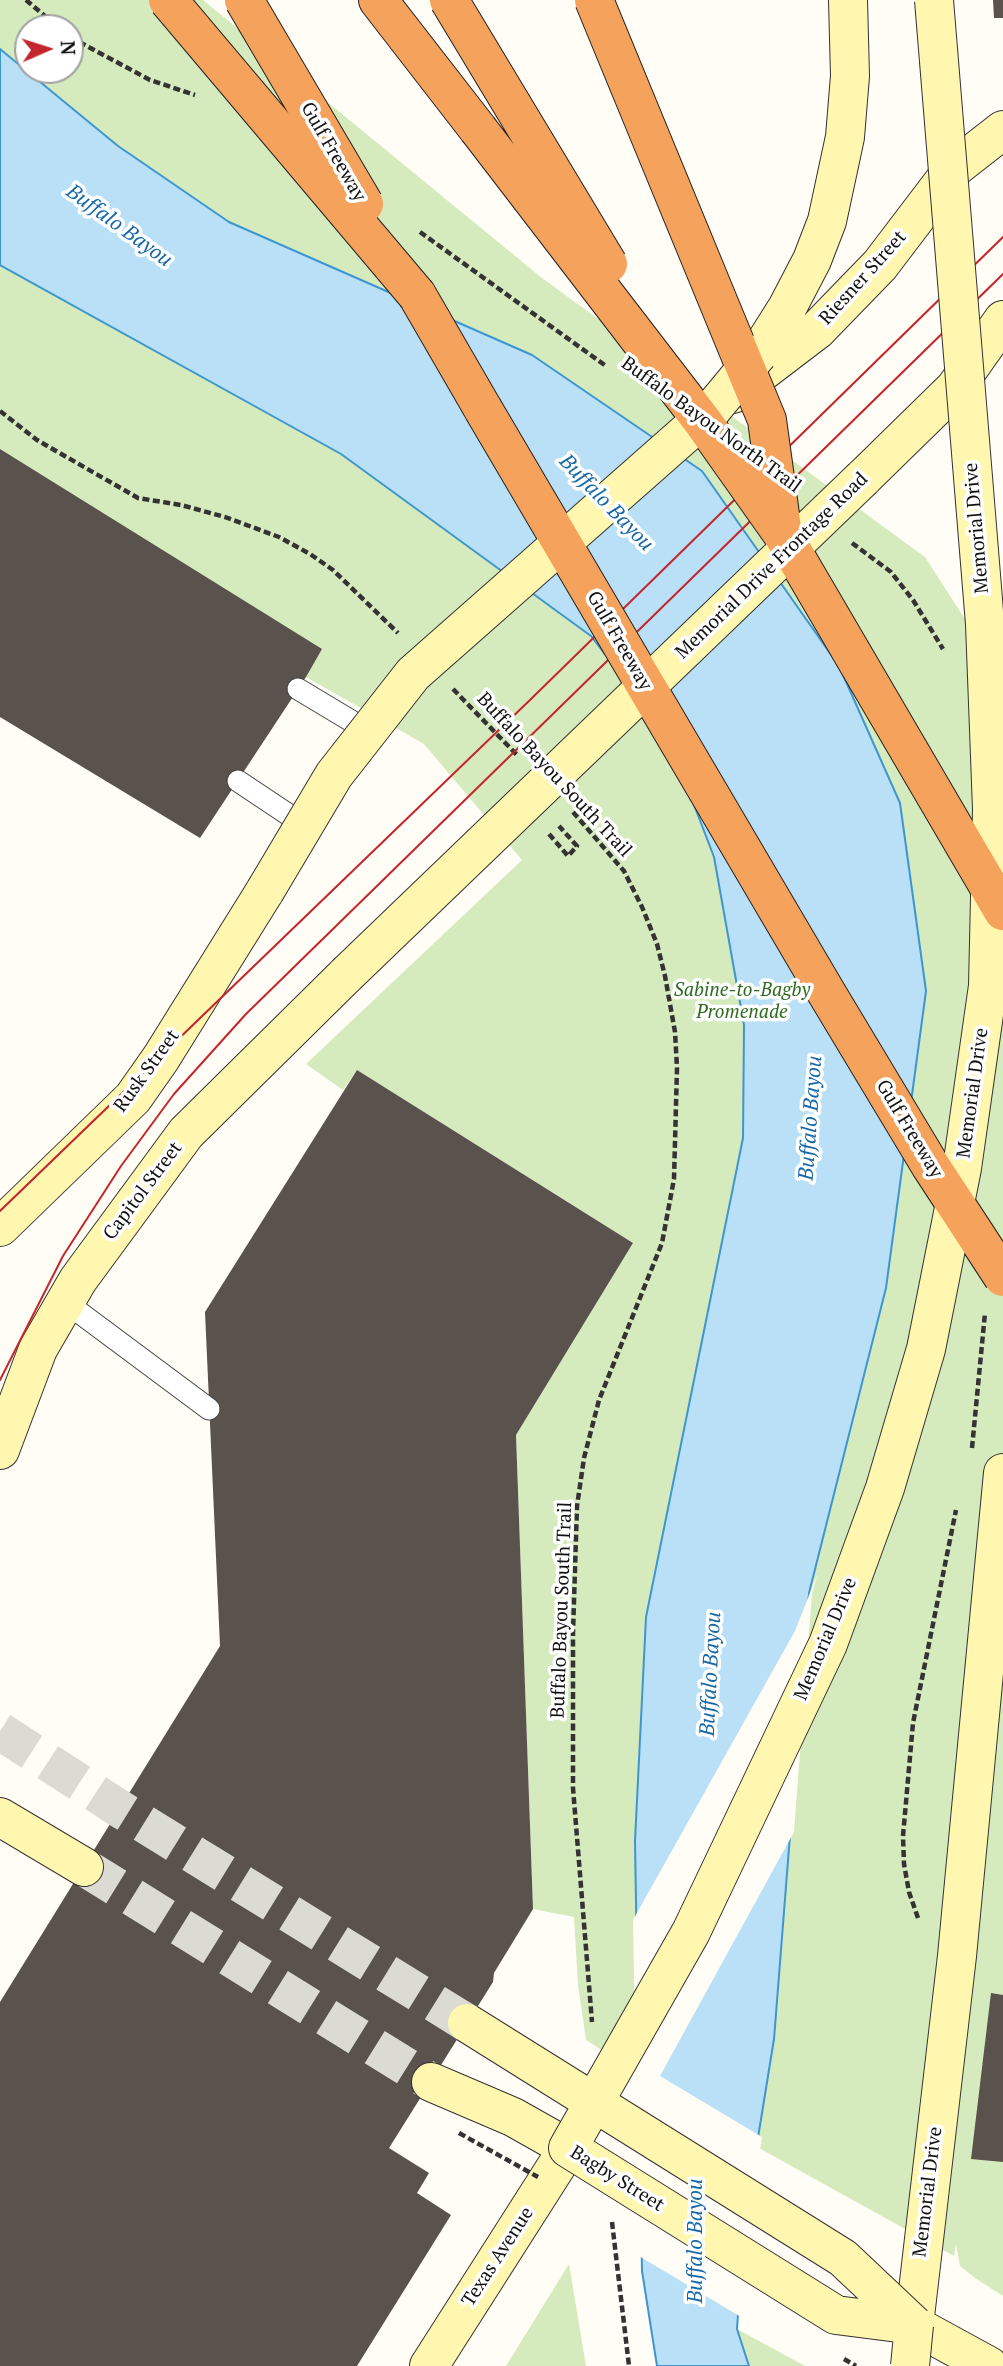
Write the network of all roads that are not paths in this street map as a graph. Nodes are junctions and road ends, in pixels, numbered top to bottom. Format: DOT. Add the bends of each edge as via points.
graph roads {
  1 [pos="168,0"];
  2 [pos="244,0"];
  3 [pos="378,0"];
  4 [pos="449,0"];
  5 [pos="594,0"];
  6 [pos="848,0"];
  7 [pos="934,0"];
  8 [pos="1003,130"];
  9 [pos="417,295"];
  10 [pos="1003,320"];
  11 [pos="763,361"];
  12 [pos="706,417"];
  13 [pos="783,535"];
  14 [pos="298,689"];
  15 [pos="368,732"];
  16 [pos="238,780"];
  17 [pos="304,825"];
  18 [pos="1003,911"];
  19 [pos="346,975"];
  20 [pos="0,1227"];
  21 [pos="1003,1277"];
  22 [pos="64,1301"];
  23 [pos="209,1409"];
  24 [pos="0,1450"];
  25 [pos="1003,1474"];
  26 [pos="0,1817"];
  27 [pos="84,1867"];
  28 [pos="467,2024"];
  29 [pos="431,2082"];
  30 [pos="593,2104"];
  31 [pos="568,2148"];
  32 [pos="914,2325"];
  33 [pos="429,2366"];
  34 [pos="909,2366"];
  35 [pos="989,2366"];
  1 -- 9 [label="highway, bridge"];
  2 -- 9 [label="highway, Gulf Freeway, bridge"];
  3 -- 12 [label="highway, bridge"];
  4 -- 12 [label="highway, bridge"];
  5 -- 13 [label="highway, bridge" via="767,420"];
  6 -- 11 [label="street" via="850,76 845,137 827,221"];
  7 -- 30 [label="street, Memorial Drive, bridge" via="985,624 992,809 988,986 962,1168 926,1349 885,1488 828,1644 691,1932"];
  8 -- 11 [label="street, Riesner Street" via="953,169 880,265 817,330"];
  9 -- 21 [label="highway, Gulf Freeway, bridge" via="826,992"];
  10 -- 19 [label="street, Memorial Drive Frontage Road, bridge" via="955,388"];
  11 -- 12 [label="street, bridge"];
  12 -- 13 [label="highway, bridge"];
  12 -- 15 [label="street, bridge" via="413,674"];
  13 -- 18 [label="highway, bridge"];
  14 -- 15 [label="lane"];
  15 -- 17 [label="street, bridge" via="334,775"];
  16 -- 17 [label="lane"];
  17 -- 20 [label="street, Rusk Street, bridge" via="133,1098"];
  19 -- 22 [label="street, Capitol Street" via="186,1133"];
  22 -- 23 [label="lane"];
  22 -- 24 [label="street, Capitol Street" via="38,1349"];
  25 -- 32 [label="street, Memorial Drive" via="957,1956"];
  26 -- 27 [label="street"];
  28 -- 30 [label="street, Bagby Street, bridge"];
  29 -- 31 [label="street, Bagby Street" via="513,2117"];
  30 -- 31 [label="street, Memorial Drive, bridge"];
  30 -- 32 [label="street, Bagby Street, bridge" via="842,2258"];
  31 -- 32 [label="street, Bagby Street, bridge" via="836,2315"];
  31 -- 33 [label="street, Texas Avenue"];
  32 -- 34 [label="street, Memorial Drive, bridge"];
  32 -- 35 [label="street, Bagby Street"];
}
